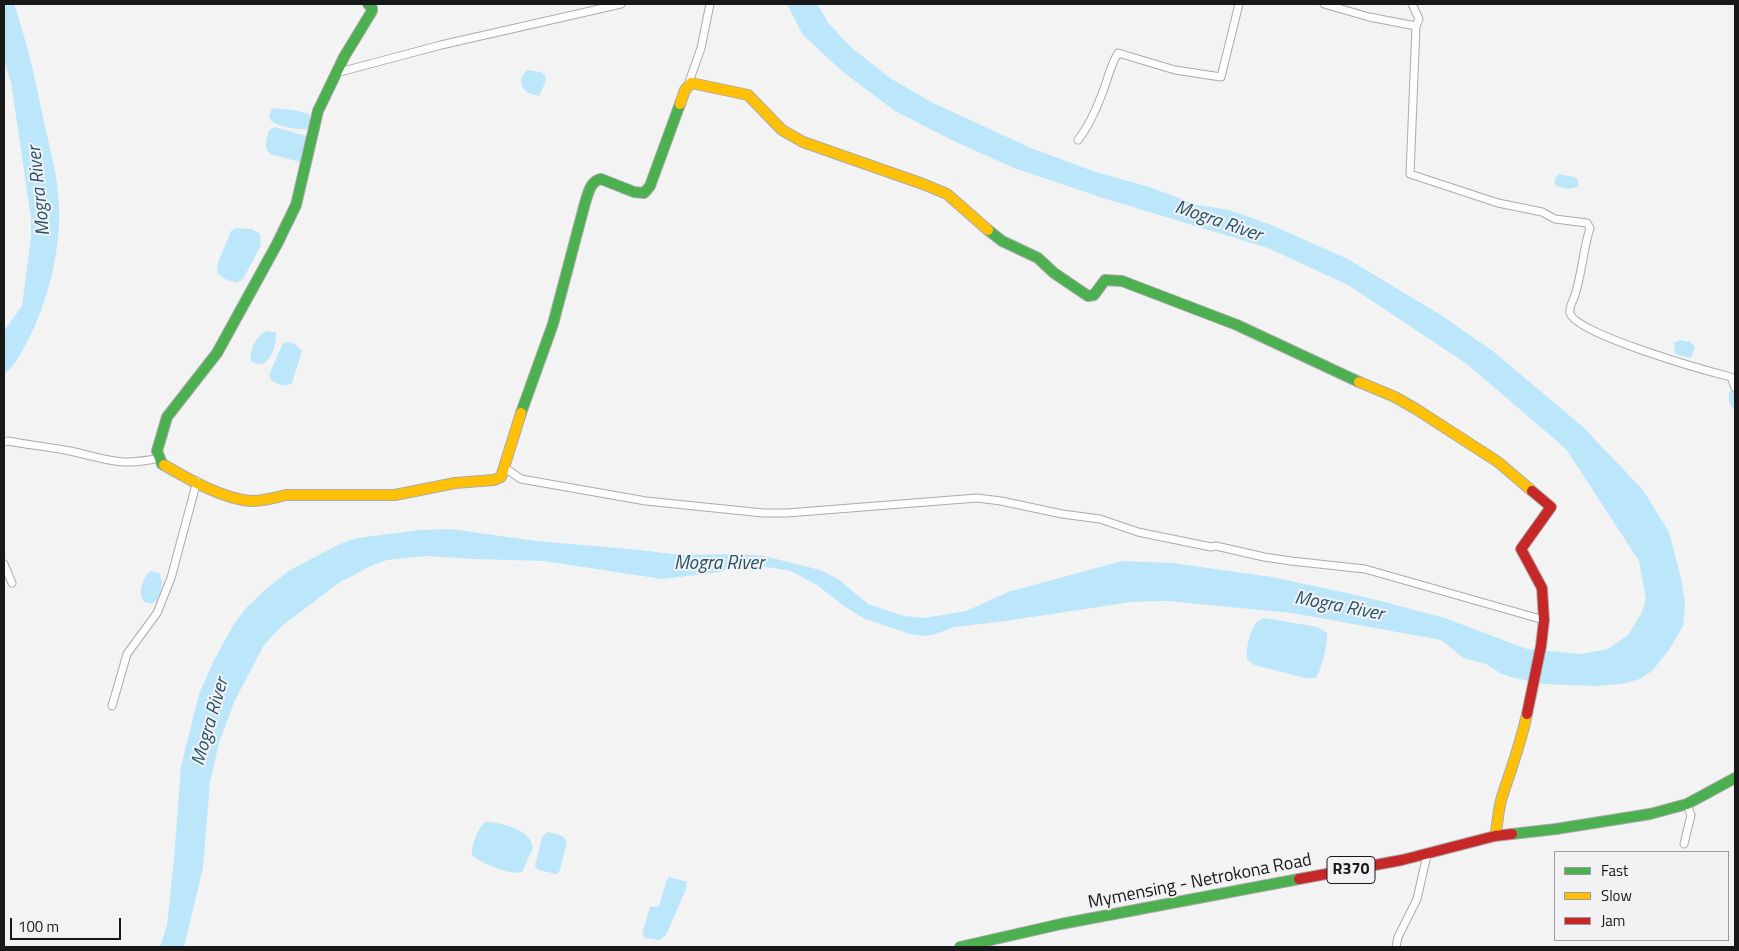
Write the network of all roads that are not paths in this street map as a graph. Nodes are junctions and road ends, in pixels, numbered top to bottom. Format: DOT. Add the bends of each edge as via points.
graph roads {
  1 [pos="368,4"];
  2 [pos="621,4"];
  3 [pos="710,4"];
  4 [pos="1239,4"];
  5 [pos="1324,4"];
  6 [pos="1412,4"];
  7 [pos="1416,26"];
  8 [pos="336,73"];
  9 [pos="688,85"];
  10 [pos="1078,140"];
  11 [pos="1735,388"];
  12 [pos="4,442"];
  13 [pos="159,458"];
  14 [pos="505,468"];
  15 [pos="197,481"];
  16 [pos="4,564"];
  17 [pos="12,583"];
  18 [pos="1544,620"];
  19 [pos="112,706"];
  20 [pos="1735,778"];
  21 [pos="1687,804"];
  22 [pos="1495,836"];
  23 [pos="1684,844"];
  24 [pos="1427,855"];
  25 [pos="960,947"];
  26 [pos="1396,947"];
  1 -- 8 [label="street" via="372,11"];
  2 -- 8 [label="street" via="441,45"];
  3 -- 9 [label="street" via="701,48"];
  4 -- 10 [label="street" via="1221,77 1175,70 1118,53 1110,66 1094,114"];
  5 -- 7 [label="street"];
  6 -- 7 [label="street" via="1419,19"];
  7 -- 11 [label="street" via="1410,174 1498,203 1542,212 1555,219 1587,223 1590,228 1570,306 1570,314 1575,321 1677,362 1731,377"];
  8 -- 13 [label="street" via="318,111 296,205 217,353 167,417 159,441"];
  9 -- 14 [label="street" via="650,186 644,192 634,192 601,179 591,186 553,324 516,427"];
  9 -- 18 [label="street" via="695,83 748,95 782,130 803,142 947,194 1002,241 1038,258 1088,296 1094,295 1106,280 1142,288 1237,325 1416,409 1498,462 1551,507 1521,549 1542,588"];
  12 -- 13 [label="street" via="119,462 138,463"];
  13 -- 15 [label="street" via="162,464"];
  14 -- 15 [label="street" via="501,477 494,480 395,495 286,496 255,502 231,497"];
  14 -- 18 [label="street" via="521,479 636,499 763,512 787,513 954,499 1001,501 1100,518 1138,532 1264,557 1364,569"];
  15 -- 19 [label="street" via="171,578 157,613 127,654"];
  16 -- 17 [label="street"];
  18 -- 22 [label="street" via="1521,742 1501,800"];
  20 -- 21 [label="street, Mymensing - Netrokona Road / R370"];
  21 -- 22 [label="street, Mymensing - Netrokona Road / R370" via="1650,814"];
  21 -- 23 [label="street" via="1691,815"];
  22 -- 24 [label="street, Mymensing - Netrokona Road / R370"];
  24 -- 25 [label="street, Mymensing - Netrokona Road / R370" via="1061,924"];
  24 -- 26 [label="street" via="1418,899"];
}
